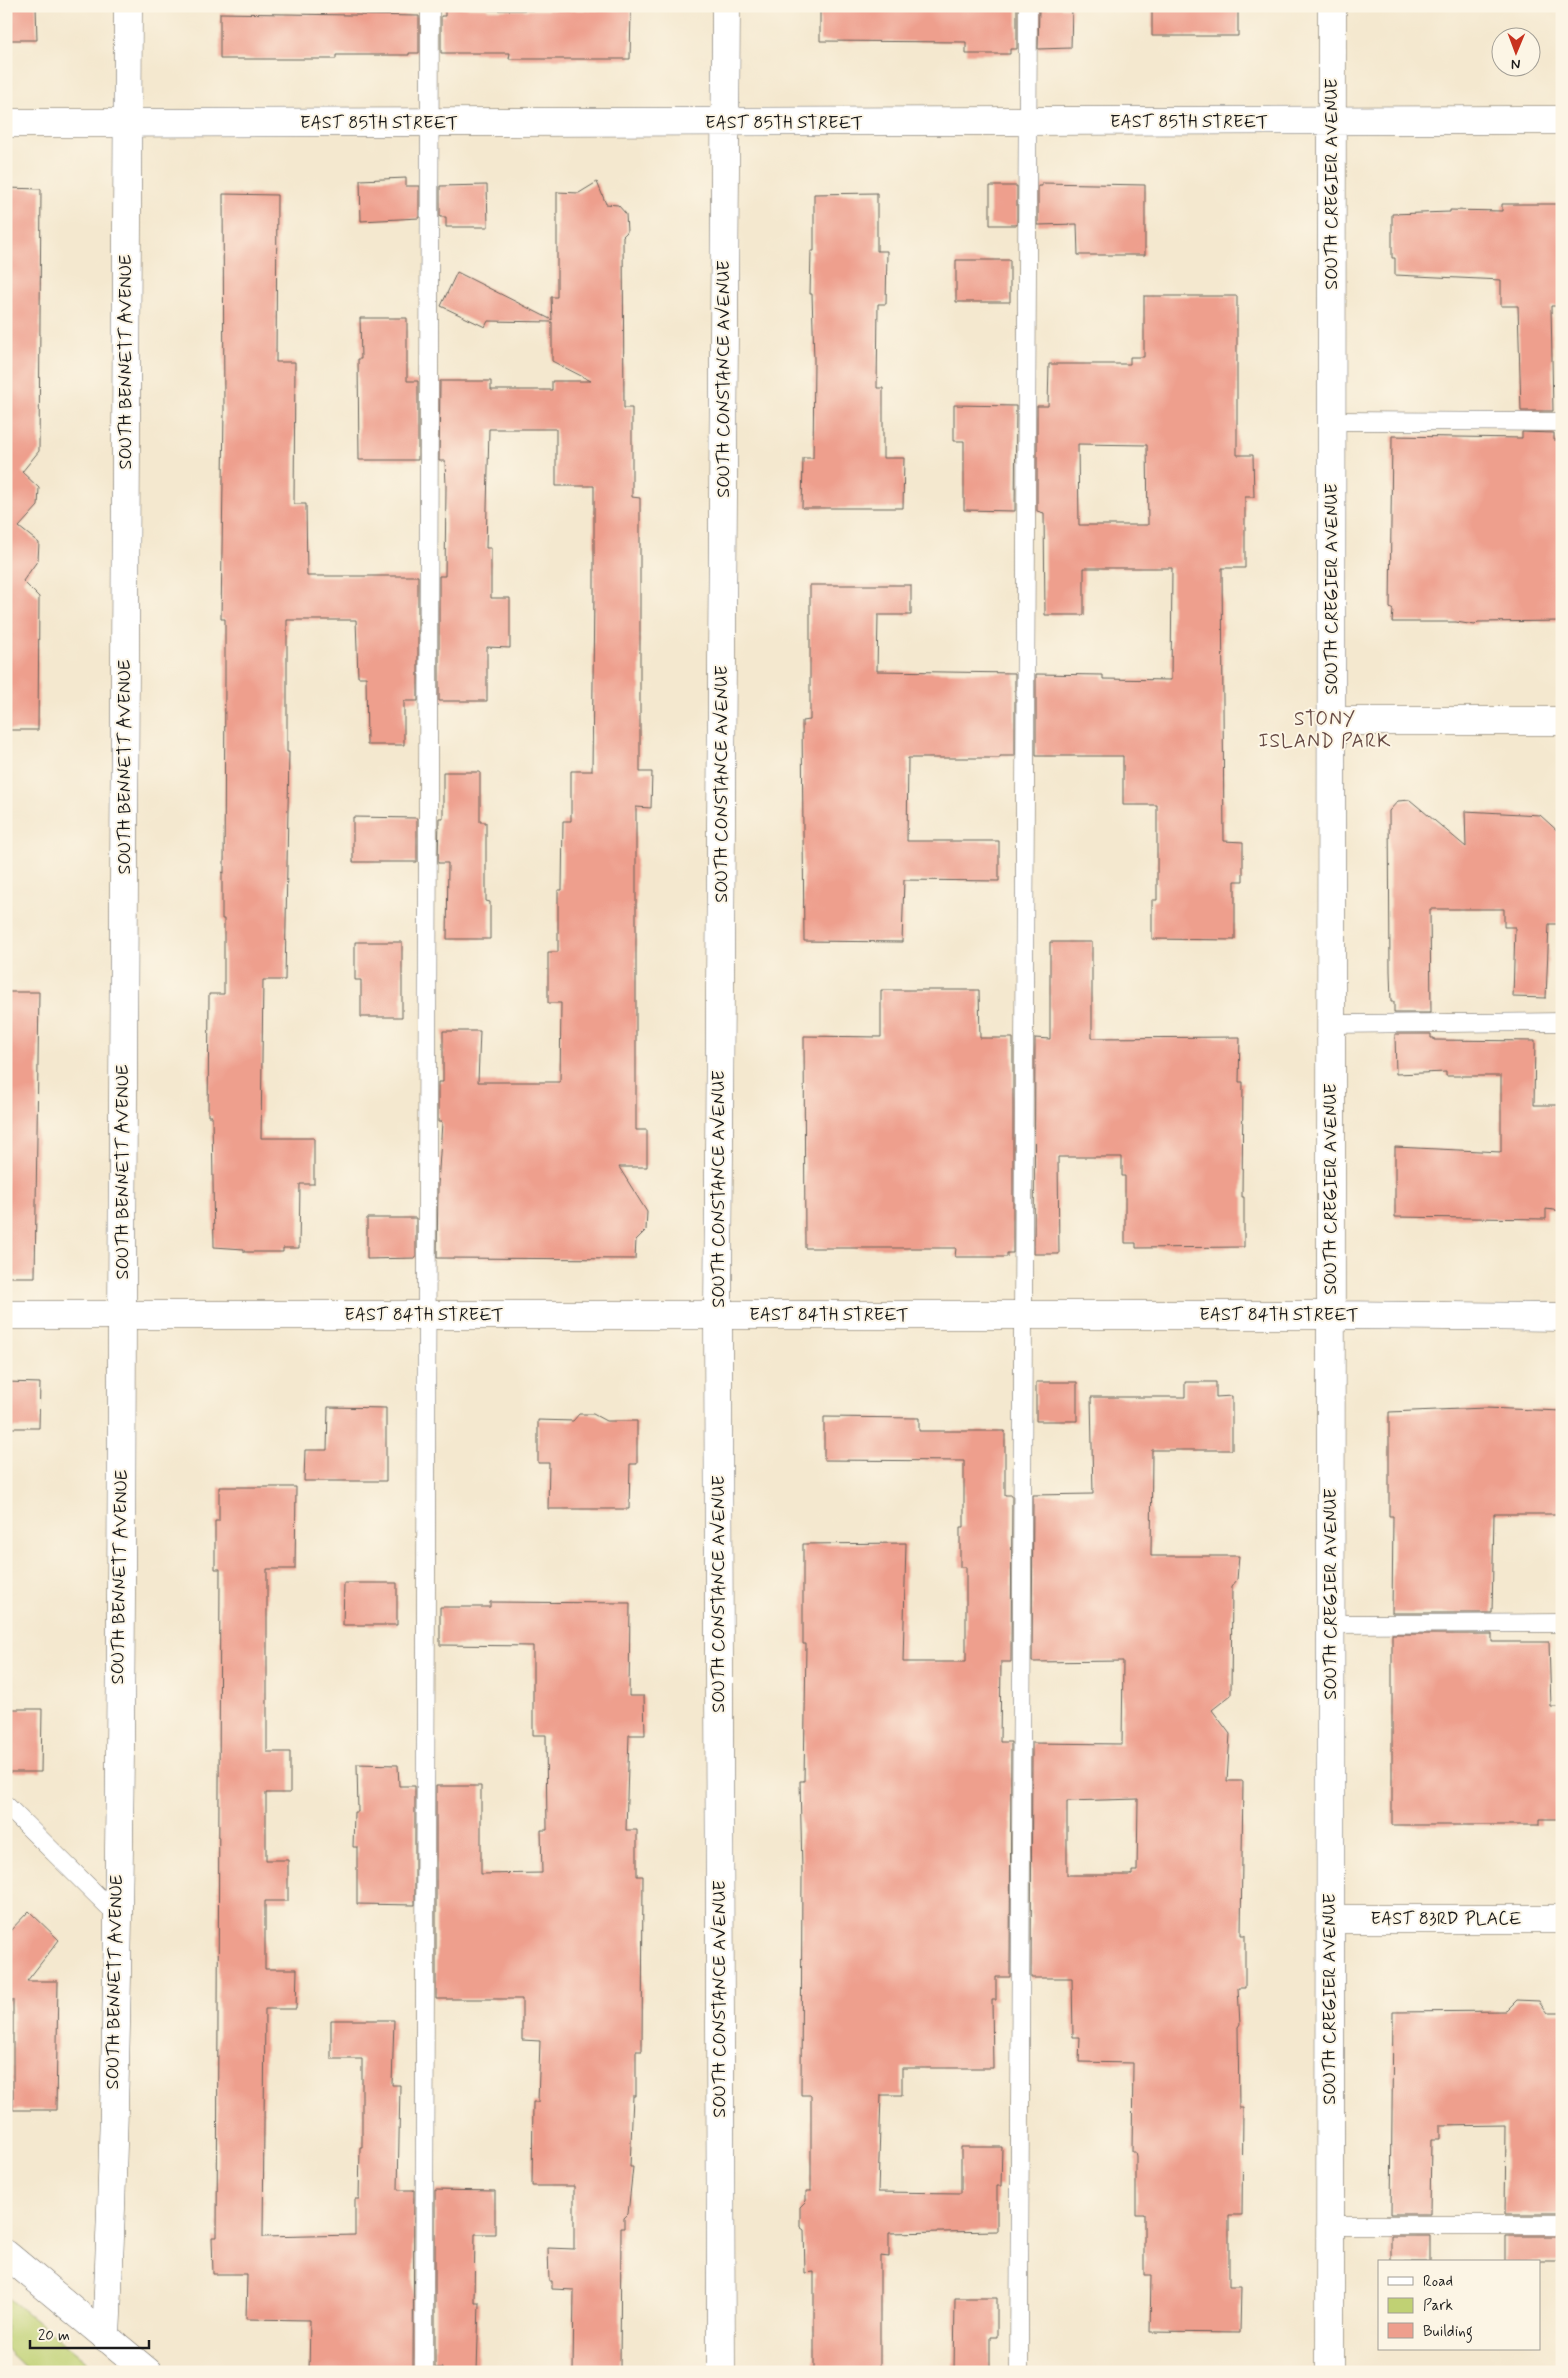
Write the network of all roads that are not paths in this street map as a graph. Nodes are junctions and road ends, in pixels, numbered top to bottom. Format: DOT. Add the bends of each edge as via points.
graph roads {
  1 [pos="128,6"];
  2 [pos="430,6"];
  3 [pos="726,6"];
  4 [pos="1028,6"];
  5 [pos="1332,6"];
  6 [pos="1562,120"];
  7 [pos="1332,122"];
  8 [pos="6,123"];
  9 [pos="128,123"];
  10 [pos="430,123"];
  11 [pos="726,123"];
  12 [pos="1028,123"];
  13 [pos="1332,421"];
  14 [pos="1562,422"];
  15 [pos="1332,721"];
  16 [pos="1562,721"];
  17 [pos="1562,1022"];
  18 [pos="1331,1024"];
  19 [pos="6,1315"];
  20 [pos="1331,1315"];
  21 [pos="122,1316"];
  22 [pos="426,1316"];
  23 [pos="718,1316"];
  24 [pos="1023,1316"];
  25 [pos="1562,1317"];
  26 [pos="1562,1623"];
  27 [pos="1331,1624"];
  28 [pos="6,1805"];
  29 [pos="117,1915"];
  30 [pos="1330,1919"];
  31 [pos="1562,1919"];
  32 [pos="1330,2225"];
  33 [pos="1562,2225"];
  34 [pos="6,2254"];
  35 [pos="106,2338"];
  36 [pos="148,2372"];
  37 [pos="424,2372"];
  38 [pos="721,2372"];
  39 [pos="1018,2372"];
  40 [pos="1330,2372"];
  1 -- 9 [label="street, SOUTH BENNETT AVENUE"];
  2 -- 10 [label="lane"];
  3 -- 11 [label="street, SOUTH CONSTANCE AVENUE"];
  4 -- 12 [label="lane"];
  5 -- 7 [label="street, SOUTH CREGIER AVENUE"];
  6 -- 7 [label="street, EAST 85TH STREET"];
  7 -- 12 [label="street, EAST 85TH STREET"];
  7 -- 13 [label="street, SOUTH CREGIER AVENUE"];
  8 -- 9 [label="street, EAST 85TH STREET"];
  9 -- 10 [label="street, EAST 85TH STREET"];
  9 -- 21 [label="street, SOUTH BENNETT AVENUE"];
  10 -- 11 [label="street, EAST 85TH STREET"];
  10 -- 22 [label="lane"];
  11 -- 12 [label="street, EAST 85TH STREET"];
  11 -- 23 [label="street, SOUTH CONSTANCE AVENUE"];
  12 -- 24 [label="lane"];
  13 -- 14 [label="lane"];
  13 -- 15 [label="street, SOUTH CREGIER AVENUE"];
  15 -- 16 [label="street"];
  15 -- 18 [label="street, SOUTH CREGIER AVENUE"];
  17 -- 18 [label="lane"];
  18 -- 20 [label="street, SOUTH CREGIER AVENUE"];
  19 -- 21 [label="street, EAST 84TH STREET"];
  20 -- 24 [label="street, EAST 84TH STREET"];
  20 -- 25 [label="street, EAST 84TH STREET"];
  20 -- 27 [label="street, SOUTH CREGIER AVENUE"];
  21 -- 22 [label="street, EAST 84TH STREET"];
  21 -- 29 [label="street, SOUTH BENNETT AVENUE"];
  22 -- 23 [label="street, EAST 84TH STREET"];
  22 -- 37 [label="lane"];
  23 -- 24 [label="street, EAST 84TH STREET"];
  23 -- 38 [label="street, SOUTH CONSTANCE AVENUE"];
  24 -- 39 [label="lane"];
  26 -- 27 [label="lane"];
  27 -- 30 [label="street, SOUTH CREGIER AVENUE"];
  28 -- 29 [label="lane"];
  29 -- 35 [label="street, SOUTH BENNETT AVENUE"];
  30 -- 31 [label="street, EAST 83RD PLACE"];
  30 -- 32 [label="street, SOUTH CREGIER AVENUE"];
  32 -- 33 [label="lane"];
  32 -- 40 [label="street, SOUTH CREGIER AVENUE"];
  34 -- 35 [label="street"];
  35 -- 36 [label="street"];
}
